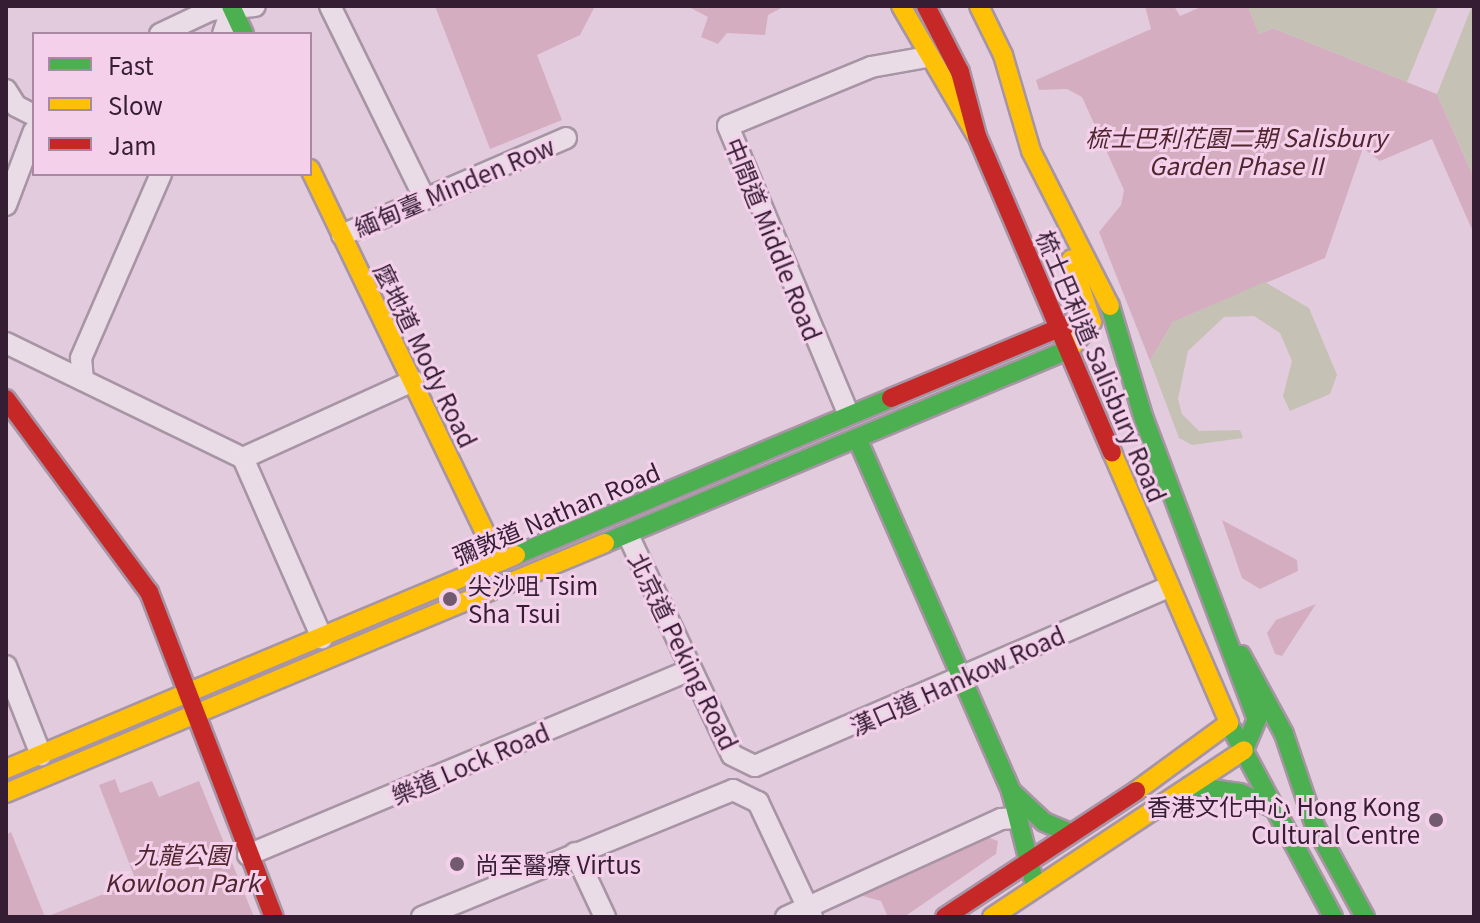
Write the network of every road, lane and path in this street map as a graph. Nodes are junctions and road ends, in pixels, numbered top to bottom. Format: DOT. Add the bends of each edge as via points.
graph roads {
  1 [pos="255,6"];
  2 [pos="330,6"];
  3 [pos="901,6"];
  4 [pos="926,6"];
  5 [pos="945,6"];
  6 [pos="979,6"];
  7 [pos="231,7"];
  8 [pos="164,32"];
  9 [pos="224,32"];
  10 [pos="243,32"];
  11 [pos="927,57"];
  12 [pos="6,90"];
  13 [pos="1014,100"];
  14 [pos="32,114"];
  15 [pos="32,136"];
  16 [pos="977,136"];
  17 [pos="552,139"];
  18 [pos="312,173"];
  19 [pos="160,176"];
  20 [pos="424,197"];
  21 [pos="6,205"];
  22 [pos="1059,215"];
  23 [pos="342,235"];
  24 [pos="1092,322"];
  25 [pos="1059,323"];
  26 [pos="6,343"];
  27 [pos="1119,343"];
  28 [pos="1070,349"];
  29 [pos="83,380"];
  30 [pos="413,381"];
  31 [pos="6,399"];
  32 [pos="848,413"];
  33 [pos="857,438"];
  34 [pos="243,458"];
  35 [pos="628,535"];
  36 [pos="499,562"];
  37 [pos="1169,587"];
  38 [pos="1219,621"];
  39 [pos="322,638"];
  40 [pos="6,666"];
  41 [pos="691,670"];
  42 [pos="960,679"];
  43 [pos="192,693"];
  44 [pos="192,716"];
  45 [pos="1229,723"];
  46 [pos="1243,752"];
  47 [pos="41,755"];
  48 [pos="745,764"];
  49 [pos="6,769"];
  50 [pos="1190,786"];
  51 [pos="1011,791"];
  52 [pos="6,793"];
  53 [pos="1272,807"];
  54 [pos="1016,818"];
  55 [pos="1068,832"];
  56 [pos="575,853"];
  57 [pos="248,855"];
  58 [pos="1033,860"];
  59 [pos="1034,888"];
  60 [pos="809,912"];
  61 [pos="274,917"];
  62 [pos="422,917"];
  63 [pos="605,917"];
  64 [pos="786,917"];
  65 [pos="945,917"];
  66 [pos="992,917"];
  67 [pos="1333,917"];
  68 [pos="1365,917"];
  1 -- 7 [label="street"];
  2 -- 20 [label="street"];
  3 -- 11 [label="main road, 梳士巴利道 Salisbury Road"];
  4 -- 16 [label="main road" via="960,72"];
  5 -- 13 [label="main road" via="975,65"];
  6 -- 13 [label="main road, 梳士巴利道 Salisbury Road"];
  7 -- 8 [label="street" via="211,10"];
  7 -- 9 [label="street"];
  7 -- 10 [label="main road"];
  11 -- 16 [label="main road, 梳士巴利道 Salisbury Road"];
  11 -- 32 [label="street, 中間道 Middle Road" via="871,67 728,126"];
  12 -- 14 [label="street" via="16,106"];
  13 -- 22 [label="main road, 梳士巴利道 Salisbury Road"];
  15 -- 21 [label="street"];
  16 -- 25 [label="main road, 梳士巴利道 Salisbury Road"];
  17 -- 20 [label="street, 緬甸臺 Minden Row"];
  18 -- 23 [label="main road, 麼地道 Mody Road"];
  19 -- 29 [label="street" via="81,358"];
  20 -- 23 [label="street, 緬甸臺 Minden Row"];
  22 -- 24 [label="main road"];
  22 -- 27 [label="main road, 梳士巴利道 Salisbury Road" via="1091,258"];
  23 -- 30 [label="main road, 麼地道 Mody Road"];
  24 -- 25 [label="main road, 彌敦道 Nathan Road"];
  24 -- 27 [label="main road"];
  24 -- 28 [label="main road"];
  25 -- 28 [label="main road, 梳士巴利道 Salisbury Road"];
  25 -- 32 [label="main road, 彌敦道 Nathan Road"];
  26 -- 29 [label="street"];
  27 -- 38 [label="main road, 梳士巴利道 Salisbury Road"];
  28 -- 33 [label="main road, 彌敦道 Nathan Road"];
  28 -- 37 [label="main road, 梳士巴利道 Salisbury Road"];
  29 -- 34 [label="street"];
  30 -- 34 [label="street"];
  30 -- 36 [label="main road, 麼地道 Mody Road"];
  31 -- 43 [label="main road" via="149,592"];
  32 -- 36 [label="main road, 彌敦道 Nathan Road"];
  33 -- 35 [label="main road, 彌敦道 Nathan Road"];
  33 -- 42 [label="main road"];
  34 -- 39 [label="street"];
  35 -- 41 [label="street, 北京道 Peking Road"];
  35 -- 44 [label="main road, 彌敦道 Nathan Road"];
  36 -- 39 [label="main road, 彌敦道 Nathan Road"];
  37 -- 42 [label="street, 漢口道 Hankow Road"];
  37 -- 45 [label="main road, 梳士巴利道 Salisbury Road"];
  38 -- 46 [label="main road, 梳士巴利道 Salisbury Road" via="1257,719"];
  38 -- 68 [label="main road, 梳士巴利道 Salisbury Road" via="1265,695 1315,826"];
  39 -- 43 [label="main road, 彌敦道 Nathan Road"];
  40 -- 47 [label="street"];
  41 -- 48 [label="street, 北京道 Peking Road" via="732,755"];
  41 -- 57 [label="street, 樂道 Lock Road"];
  42 -- 48 [label="street, 漢口道 Hankow Road" via="768,765"];
  42 -- 51 [label="main road"];
  43 -- 44 [label="main road"];
  43 -- 47 [label="main road, 彌敦道 Nathan Road"];
  44 -- 52 [label="main road, 彌敦道 Nathan Road"];
  44 -- 57 [label="main road"];
  45 -- 46 [label="main road, 梳士巴利道 Salisbury Road"];
  45 -- 55 [label="main road" via="1191,755"];
  46 -- 50 [label="main road"];
  46 -- 53 [label="main road, 梳士巴利道 Salisbury Road"];
  47 -- 49 [label="main road, 彌敦道 Nathan Road"];
  50 -- 53 [label="main road" via="1240,793"];
  50 -- 59 [label="main road"];
  51 -- 54 [label="main road"];
  51 -- 55 [label="main road" via="1044,822"];
  53 -- 67 [label="main road, 梳士巴利道 Salisbury Road"];
  54 -- 58 [label="main road"];
  54 -- 60 [label="street" via="1001,819"];
  55 -- 58 [label="main road"];
  56 -- 60 [label="street" via="739,790 758,802"];
  56 -- 62 [label="street"];
  56 -- 63 [label="street"];
  57 -- 61 [label="main road"];
  58 -- 59 [label="main road"];
  58 -- 65 [label="main road"];
  59 -- 66 [label="main road"];
  60 -- 64 [label="street"];
}
